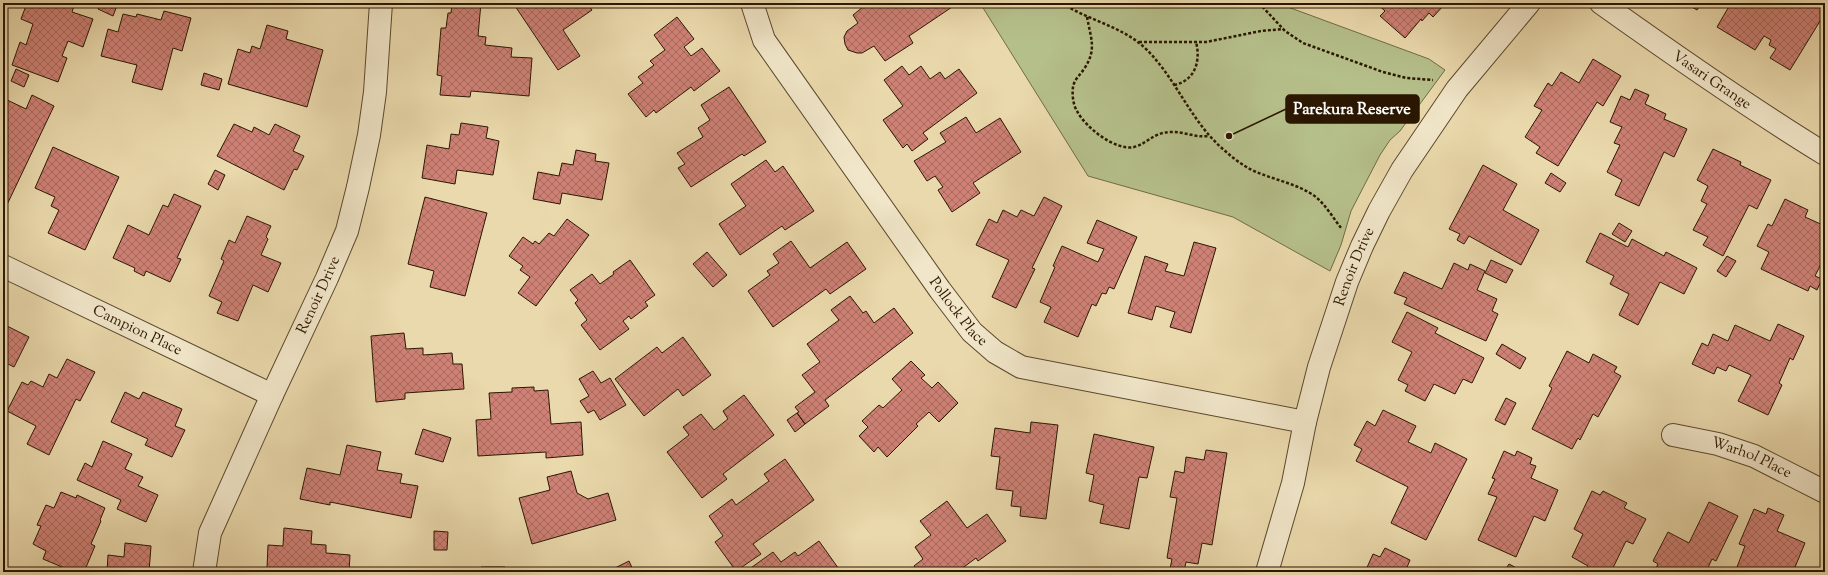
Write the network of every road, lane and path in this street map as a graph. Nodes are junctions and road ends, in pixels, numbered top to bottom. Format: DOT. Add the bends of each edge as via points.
graph roads {
  1 [pos="381,3"];
  2 [pos="752,3"];
  3 [pos="1062,3"];
  4 [pos="1259,3"];
  5 [pos="1529,3"];
  6 [pos="1600,3"];
  7 [pos="1087,17"];
  8 [pos="1283,29"];
  9 [pos="1138,42"];
  10 [pos="1196,42"];
  11 [pos="1440,81"];
  12 [pos="1174,85"];
  13 [pos="1209,136"];
  14 [pos="1825,154"];
  15 [pos="1342,230"];
  16 [pos="3,266"];
  17 [pos="272,395"];
  18 [pos="1305,422"];
  19 [pos="1673,435"];
  20 [pos="1825,492"];
  21 [pos="204,572"];
  22 [pos="1267,572"];
  1 -- 17 [label="street, Renoir Drive" via="369,135 346,231 328,278"];
  2 -- 18 [label="street, Pollock Place" via="764,40 777,60 940,290 972,332 995,352 1020,367"];
  3 -- 7 [label="path"];
  4 -- 8 [label="path"];
  5 -- 18 [label="street, Renoir Drive" via="1457,90 1402,170 1379,210 1338,309"];
  6 -- 14 [label="street, Vasari Grange" via="1781,128"];
  7 -- 9 [label="path" via="1114,27"];
  7 -- 13 [label="path" via="1093,53 1074,82 1072,94 1076,111 1084,122 1113,144 1126,147 1134,147 1155,135 1169,132"];
  8 -- 10 [label="path"];
  8 -- 11 [label="path" via="1303,42 1383,72 1406,78"];
  9 -- 10 [label="path"];
  9 -- 12 [label="path"];
  10 -- 12 [label="path" via="1198,58 1193,72 1184,83"];
  12 -- 13 [label="path"];
  13 -- 15 [label="path" via="1223,150 1252,170 1311,193 1321,201"];
  16 -- 17 [label="street, Campion Place"];
  17 -- 21 [label="street, Renoir Drive" via="210,533"];
  18 -- 22 [label="street, Renoir Drive" via="1293,483"];
  19 -- 20 [label="street, Warhol Place" via="1718,444 1754,456"];
}
